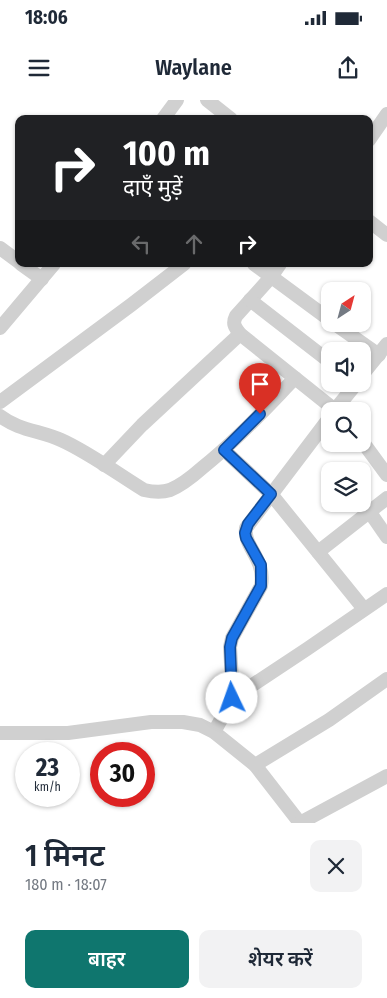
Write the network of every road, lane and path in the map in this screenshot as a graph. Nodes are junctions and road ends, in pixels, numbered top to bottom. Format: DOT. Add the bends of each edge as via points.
graph roads {
  1 [pos="177,100"];
  2 [pos="207,100"];
  3 [pos="387,114"];
  4 [pos="166,115"];
  5 [pos="227,115"];
  6 [pos="373,134"];
  7 [pos="373,224"];
  8 [pos="387,235"];
  9 [pos="0,248"];
  10 [pos="15,259"];
  11 [pos="25,267"];
  12 [pos="52,267"];
  13 [pos="180,267"];
  14 [pos="258,267"];
  15 [pos="278,267"];
  16 [pos="271,277"];
  17 [pos="42,280"];
  18 [pos="250,300"];
  19 [pos="321,313"];
  20 [pos="0,328"];
  21 [pos="351,332"];
  22 [pos="240,334"];
  23 [pos="383,349"];
  24 [pos="321,355"];
  25 [pos="371,364"];
  26 [pos="295,378"];
  27 [pos="350,392"];
  28 [pos="0,402"];
  29 [pos="321,402"];
  30 [pos="342,402"];
  31 [pos="0,416"];
  32 [pos="321,429"];
  33 [pos="224,450"];
  34 [pos="370,452"];
  35 [pos="104,465"];
  36 [pos="387,475"];
  37 [pos="271,494"];
  38 [pos="387,498"];
  39 [pos="371,510"];
  40 [pos="368,512"];
  41 [pos="370,512"];
  42 [pos="387,537"];
  43 [pos="318,552"];
  44 [pos="387,594"];
  45 [pos="364,609"];
  46 [pos="387,680"];
  47 [pos="232,698"];
  48 [pos="214,732"];
  49 [pos="0,734"];
  50 [pos="255,766"];
  51 [pos="387,776"];
  52 [pos="300,823"];
  1 -- 4 [label="street"];
  2 -- 5 [label="street"];
  3 -- 6 [label="street"];
  7 -- 8 [label="street"];
  9 -- 10 [label="street"];
  11 -- 17 [label="street"];
  12 -- 17 [label="street"];
  13 -- 28 [label="street"];
  14 -- 16 [label="street"];
  15 -- 16 [label="street"];
  16 -- 18 [label="street"];
  16 -- 19 [label="street"];
  17 -- 20 [label="street"];
  18 -- 22 [label="street" via="234,320"];
  18 -- 24 [label="street"];
  21 -- 23 [label="street"];
  22 -- 26 [label="street"];
  22 -- 35 [label="street" via="142,424"];
  23 -- 25 [label="street"];
  26 -- 29 [label="street"];
  26 -- 33 [label="street"];
  27 -- 30 [label="street"];
  31 -- 35 [label="street" via="25,429 62,440"];
  32 -- 37 [label="street"];
  33 -- 35 [label="street" via="186,481 162,492 144,490"];
  33 -- 37 [label="street"];
  34 -- 36 [label="street"];
  37 -- 43 [label="street"];
  37 -- 47 [label="street" via="246,528 246,538 261,565 262,580 232,638"];
  38 -- 39 [label="street"];
  40 -- 43 [label="street"];
  41 -- 42 [label="street"];
  43 -- 45 [label="street"];
  44 -- 45 [label="street"];
  45 -- 47 [label="street"];
  46 -- 50 [label="street"];
  47 -- 48 [label="street"];
  48 -- 49 [label="street" via="191,723 151,722 68,733"];
  48 -- 50 [label="street"];
  50 -- 52 [label="street"];
  51 -- 52 [label="street"];
}
